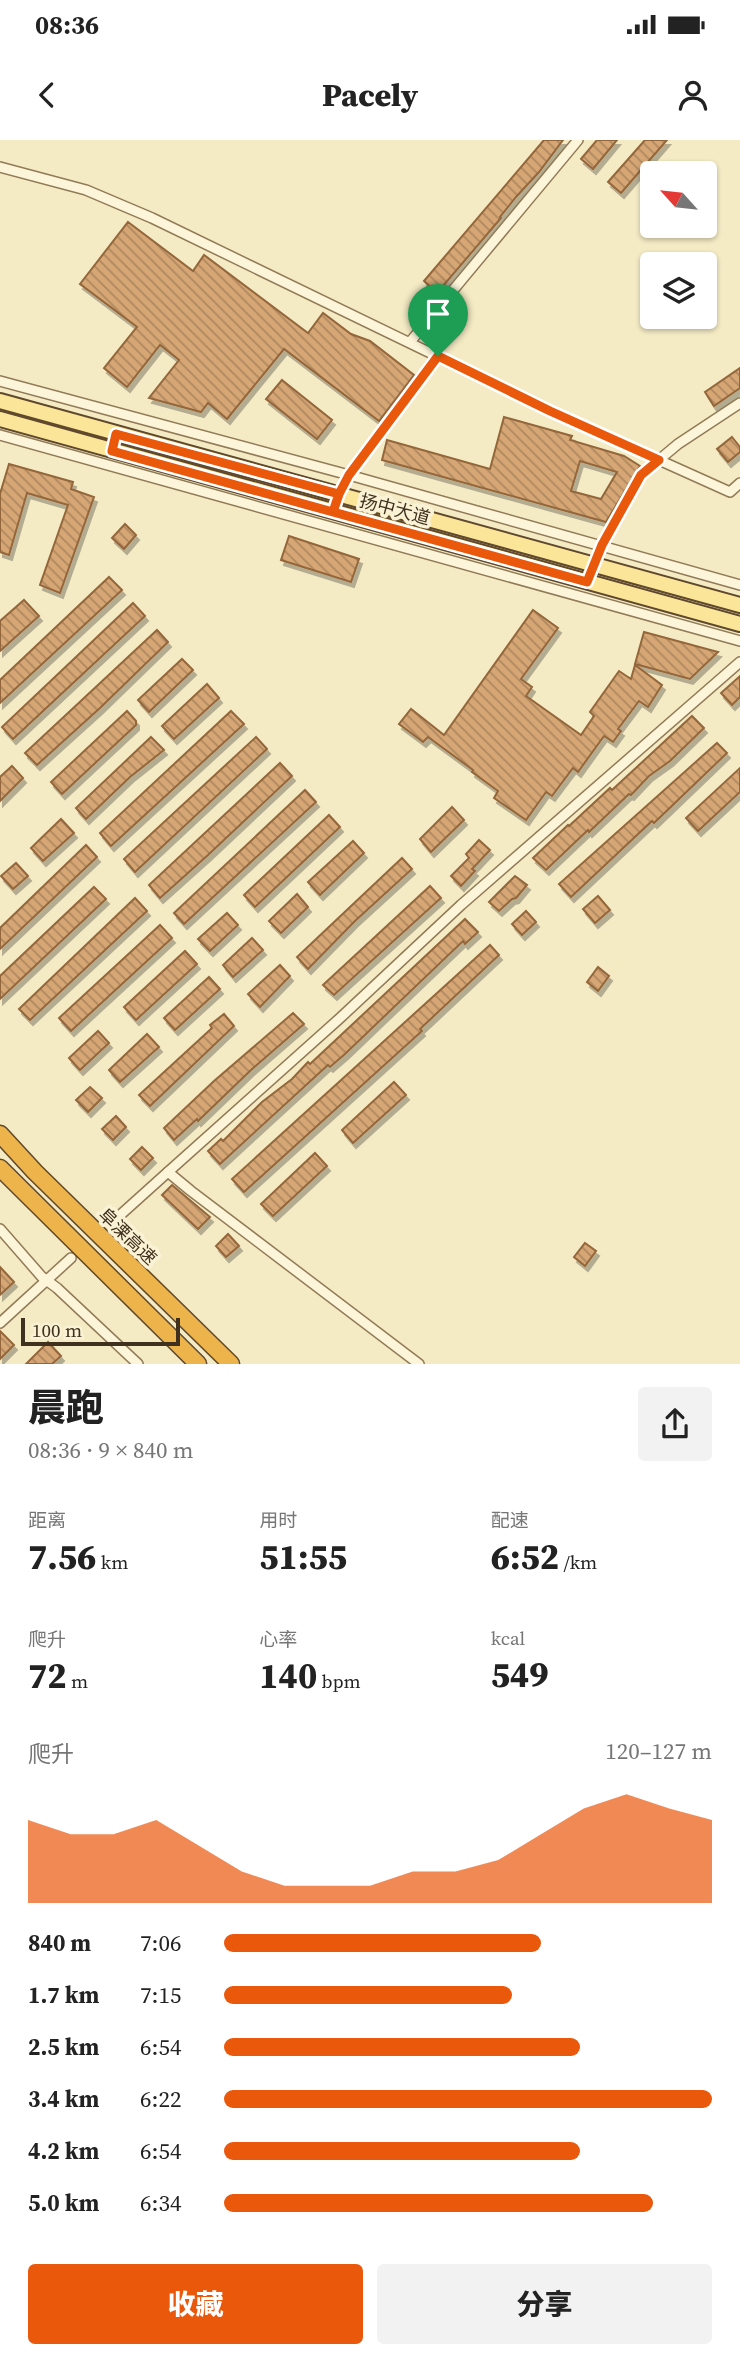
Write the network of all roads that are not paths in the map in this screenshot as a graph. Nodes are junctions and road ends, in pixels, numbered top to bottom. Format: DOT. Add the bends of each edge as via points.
graph roads {
  1 [pos="579,140"];
  2 [pos="0,167"];
  3 [pos="410,342"];
  4 [pos="438,356"];
  5 [pos="0,381"];
  6 [pos="2,402"];
  7 [pos="740,403"];
  8 [pos="0,420"];
  9 [pos="116,434"];
  10 [pos="0,435"];
  11 [pos="112,451"];
  12 [pos="659,460"];
  13 [pos="349,475"];
  14 [pos="740,483"];
  15 [pos="339,494"];
  16 [pos="333,512"];
  17 [pos="602,545"];
  18 [pos="594,564"];
  19 [pos="587,582"];
  20 [pos="740,585"];
  21 [pos="740,605"];
  22 [pos="740,624"];
  23 [pos="740,642"];
  24 [pos="740,662"];
  25 [pos="0,1133"];
  26 [pos="0,1168"];
  27 [pos="168,1172"];
  28 [pos="109,1221"];
  29 [pos="0,1229"];
  30 [pos="71,1258"];
  31 [pos="47,1281"];
  32 [pos="0,1323"];
  33 [pos="138,1364"];
  34 [pos="198,1364"];
  35 [pos="231,1364"];
  36 [pos="419,1364"];
  1 -- 3 [label="street"];
  2 -- 3 [label="street" via="86,190 152,218"];
  3 -- 4 [label="street"];
  4 -- 12 [label="street"];
  4 -- 13 [label="street"];
  5 -- 13 [label="street"];
  6 -- 8 [label="street"];
  6 -- 9 [label="main road, 扬中大道"];
  7 -- 12 [label="street"];
  8 -- 11 [label="main road, 扬中大道"];
  9 -- 11 [label="main road"];
  9 -- 15 [label="main road, 扬中大道"];
  10 -- 23 [label="street"];
  11 -- 16 [label="main road, 扬中大道"];
  12 -- 14 [label="street" via="730,492"];
  12 -- 17 [label="street" via="641,475"];
  13 -- 15 [label="street"];
  13 -- 17 [label="street"];
  15 -- 16 [label="main road"];
  15 -- 18 [label="main road, 扬中大道"];
  16 -- 19 [label="main road, 扬中大道"];
  17 -- 18 [label="street"];
  17 -- 20 [label="street"];
  18 -- 19 [label="main road"];
  18 -- 21 [label="main road, 扬中大道"];
  19 -- 22 [label="main road, 扬中大道"];
  24 -- 27 [label="street" via="461,905"];
  25 -- 35 [label="highway, 阜溧高速"];
  26 -- 34 [label="highway"];
  27 -- 28 [label="street"];
  27 -- 36 [label="street"];
  29 -- 31 [label="street"];
  30 -- 31 [label="street"];
  31 -- 32 [label="street"];
  31 -- 33 [label="street"];
}
